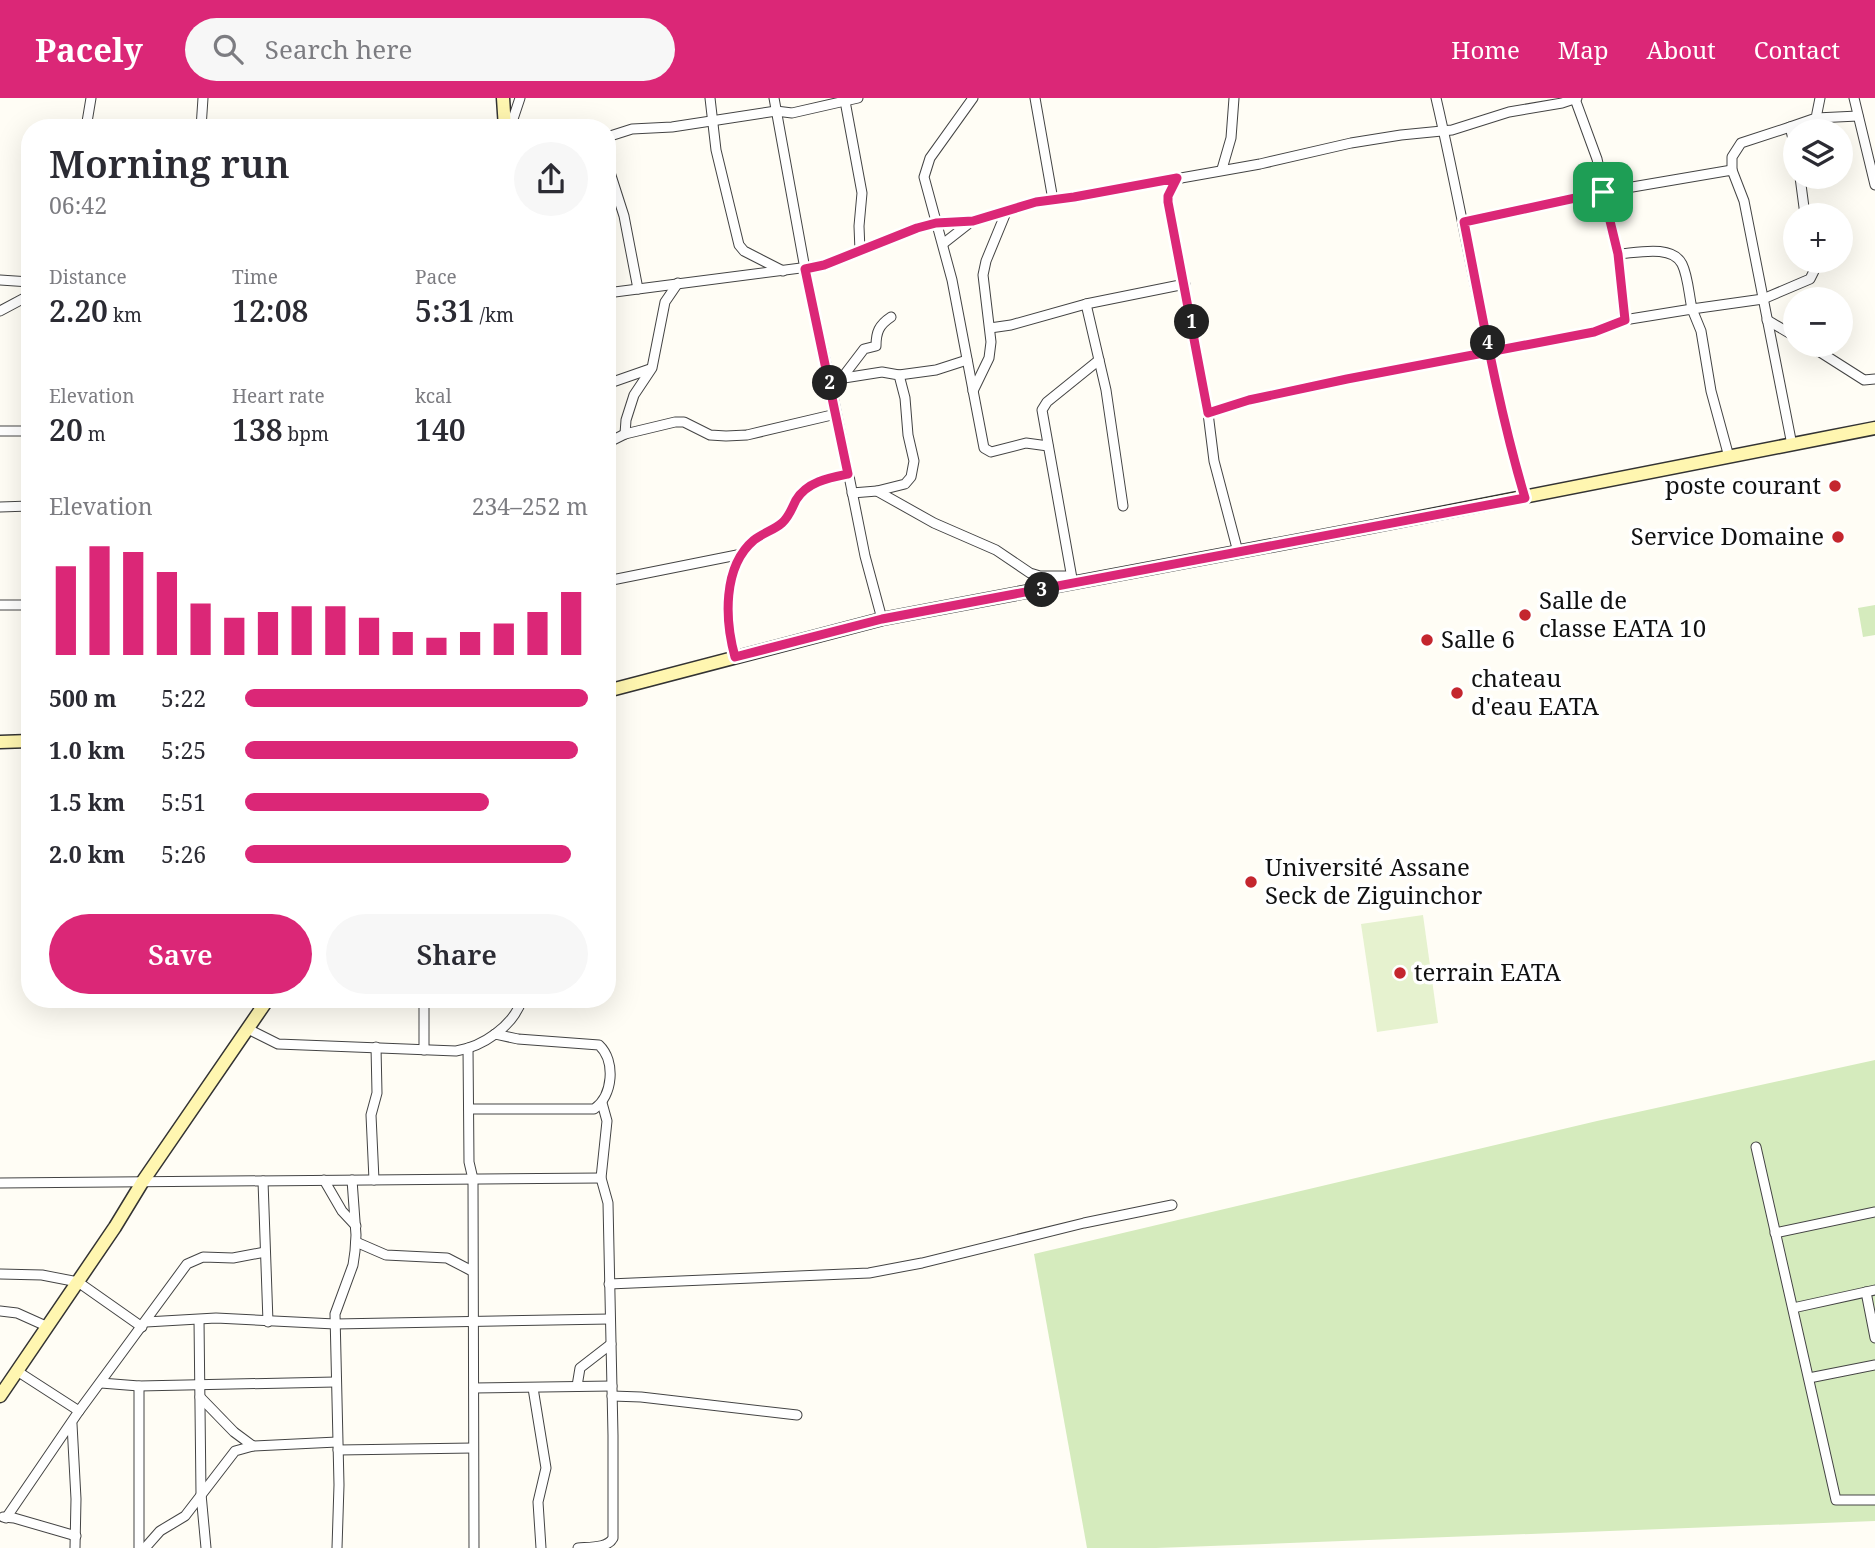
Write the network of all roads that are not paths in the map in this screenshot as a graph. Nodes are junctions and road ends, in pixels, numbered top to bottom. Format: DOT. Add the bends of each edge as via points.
graph roads {
  1 [pos="91,98"];
  2 [pos="203,98"];
  3 [pos="503,98"];
  4 [pos="520,98"];
  5 [pos="710,98"];
  6 [pos="774,98"];
  7 [pos="858,98"];
  8 [pos="972,98"];
  9 [pos="1035,98"];
  10 [pos="1234,98"];
  11 [pos="1436,98"];
  12 [pos="1576,98"];
  13 [pos="1820,98"];
  14 [pos="1854,98"];
  15 [pos="845,101"];
  16 [pos="776,111"];
  17 [pos="1858,116"];
  18 [pos="1816,118"];
  19 [pos="88,119"];
  20 [pos="202,119"];
  21 [pos="506,119"];
  22 [pos="512,119"];
  23 [pos="712,119"];
  24 [pos="1813,119"];
  25 [pos="1783,129"];
  26 [pos="1444,131"];
  27 [pos="616,134"];
  28 [pos="1222,169"];
  29 [pos="1731,170"];
  30 [pos="1177,178"];
  31 [pos="1875,185"];
  32 [pos="616,191"];
  33 [pos="1603,192"];
  34 [pos="1053,200"];
  35 [pos="1007,210"];
  36 [pos="973,221"];
  37 [pos="1464,222"];
  38 [pos="936,223"];
  39 [pos="944,243"];
  40 [pos="860,251"];
  41 [pos="1618,254"];
  42 [pos="805,269"];
  43 [pos="785,272"];
  44 [pos="1813,273"];
  45 [pos="0,280"];
  46 [pos="21,281"];
  47 [pos="678,283"];
  48 [pos="1185,284"];
  49 [pos="638,289"];
  50 [pos="616,292"];
  51 [pos="1763,299"];
  52 [pos="21,300"];
  53 [pos="1086,304"];
  54 [pos="1692,309"];
  55 [pos="0,311"];
  56 [pos="891,317"];
  57 [pos="1625,320"];
  58 [pos="1767,320"];
  59 [pos="990,328"];
  60 [pos="1783,329"];
  61 [pos="1490,352"];
  62 [pos="1828,357"];
  63 [pos="967,360"];
  64 [pos="1099,360"];
  65 [pos="652,368"];
  66 [pos="899,376"];
  67 [pos="844,378"];
  68 [pos="1875,380"];
  69 [pos="616,381"];
  70 [pos="832,391"];
  71 [pos="973,391"];
  72 [pos="1208,413"];
  73 [pos="836,414"];
  74 [pos="1875,428"];
  75 [pos="0,430"];
  76 [pos="21,431"];
  77 [pos="625,434"];
  78 [pos="616,438"];
  79 [pos="1048,446"];
  80 [pos="1792,446"];
  81 [pos="1729,457"];
  82 [pos="848,474"];
  83 [pos="877,491"];
  84 [pos="852,493"];
  85 [pos="1525,498"];
  86 [pos="21,506"];
  87 [pos="1123,506"];
  88 [pos="0,507"];
  89 [pos="1238,552"];
  90 [pos="743,554"];
  91 [pos="616,579"];
  92 [pos="1072,580"];
  93 [pos="0,605"];
  94 [pos="21,605"];
  95 [pos="882,619"];
  96 [pos="735,657"];
  97 [pos="616,689"];
  98 [pos="21,741"];
  99 [pos="0,742"];
  100 [pos="262,1008"];
  101 [pos="424,1008"];
  102 [pos="518,1008"];
  103 [pos="248,1029"];
  104 [pos="495,1034"];
  105 [pos="376,1047"];
  106 [pos="468,1048"];
  107 [pos="424,1050"];
  108 [pos="602,1104"];
  109 [pos="469,1109"];
  110 [pos="1756,1147"];
  111 [pos="601,1178"];
  112 [pos="473,1179"];
  113 [pos="324,1180"];
  114 [pos="352,1180"];
  115 [pos="374,1180"];
  116 [pos="142,1181"];
  117 [pos="263,1181"];
  118 [pos="0,1183"];
  119 [pos="1172,1205"];
  120 [pos="1875,1212"];
  121 [pos="356,1226"];
  122 [pos="1775,1233"];
  123 [pos="356,1242"];
  124 [pos="265,1252"];
  125 [pos="472,1271"];
  126 [pos="0,1274"];
  127 [pos="78,1282"];
  128 [pos="609,1284"];
  129 [pos="1870,1291"];
  130 [pos="1793,1308"];
  131 [pos="0,1311"];
  132 [pos="610,1319"];
  133 [pos="199,1320"];
  134 [pos="472,1320"];
  135 [pos="268,1321"];
  136 [pos="144,1324"];
  137 [pos="335,1324"];
  138 [pos="46,1326"];
  139 [pos="1875,1338"];
  140 [pos="611,1343"];
  141 [pos="1875,1365"];
  142 [pos="17,1371"];
  143 [pos="1809,1378"];
  144 [pos="101,1382"];
  145 [pos="335,1382"];
  146 [pos="200,1385"];
  147 [pos="139,1386"];
  148 [pos="577,1387"];
  149 [pos="474,1388"];
  150 [pos="533,1388"];
  151 [pos="612,1391"];
  152 [pos="0,1396"];
  153 [pos="200,1397"];
  154 [pos="79,1410"];
  155 [pos="214,1410"];
  156 [pos="797,1415"];
  157 [pos="72,1423"];
  158 [pos="201,1430"];
  159 [pos="234,1432"];
  160 [pos="253,1446"];
  161 [pos="338,1446"];
  162 [pos="473,1448"];
  163 [pos="235,1451"];
  164 [pos="201,1494"];
  165 [pos="1875,1500"];
  166 [pos="3,1517"];
  167 [pos="76,1536"];
  168 [pos="75,1548"];
  169 [pos="139,1548"];
  170 [pos="145,1548"];
  171 [pos="206,1548"];
  172 [pos="337,1548"];
  173 [pos="474,1548"];
  174 [pos="541,1548"];
  175 [pos="578,1548"];
  1 -- 19 [label="street"];
  2 -- 20 [label="street"];
  3 -- 21 [label="street"];
  4 -- 22 [label="street"];
  5 -- 23 [label="street"];
  6 -- 16 [label="street"];
  7 -- 15 [label="street"];
  8 -- 38 [label="street" via="925,167"];
  9 -- 34 [label="street"];
  10 -- 28 [label="street" via="1231,138"];
  11 -- 26 [label="street"];
  12 -- 26 [label="street" via="1509,111"];
  12 -- 33 [label="street"];
  13 -- 18 [label="street"];
  14 -- 17 [label="street"];
  15 -- 16 [label="street" via="792,113"];
  15 -- 40 [label="street" via="862,193"];
  16 -- 23 [label="street"];
  16 -- 42 [label="street"];
  17 -- 18 [label="street"];
  17 -- 31 [label="street"];
  18 -- 24 [label="street"];
  23 -- 27 [label="street"];
  23 -- 43 [label="street" via="738,245"];
  25 -- 29 [label="street" via="1741,143 1732,157"];
  26 -- 28 [label="street" via="1386,136"];
  26 -- 37 [label="street"];
  28 -- 30 [label="street"];
  29 -- 33 [label="street"];
  29 -- 51 [label="street" via="1744,201"];
  30 -- 34 [label="street"];
  30 -- 48 [label="street" via="1168,202"];
  32 -- 49 [label="street"];
  33 -- 37 [label="street"];
  33 -- 41 [label="street"];
  34 -- 35 [label="street"];
  35 -- 36 [label="street"];
  35 -- 59 [label="street" via="983,275"];
  36 -- 38 [label="street"];
  36 -- 39 [label="street"];
  37 -- 61 [label="street"];
  38 -- 39 [label="street"];
  38 -- 40 [label="street"];
  39 -- 63 [label="street"];
  40 -- 42 [label="street"];
  41 -- 54 [label="street" via="1662,252 1677,258"];
  41 -- 57 [label="street"];
  42 -- 43 [label="street"];
  42 -- 70 [label="street"];
  43 -- 47 [label="street"];
  44 -- 51 [label="street" via="1810,279"];
  45 -- 46 [label="street"];
  47 -- 49 [label="street"];
  47 -- 65 [label="street" via="665,302"];
  48 -- 53 [label="street"];
  48 -- 72 [label="street"];
  49 -- 50 [label="street"];
  51 -- 54 [label="street"];
  51 -- 58 [label="street"];
  52 -- 55 [label="street"];
  53 -- 59 [label="street"];
  53 -- 64 [label="street"];
  54 -- 57 [label="street"];
  54 -- 81 [label="street"];
  56 -- 67 [label="street" via="876,332 876,346 864,349"];
  57 -- 61 [label="street" via="1594,332"];
  58 -- 60 [label="street"];
  58 -- 80 [label="street"];
  59 -- 71 [label="street" via="989,358"];
  61 -- 72 [label="street" via="1249,400"];
  61 -- 85 [label="street"];
  62 -- 68 [label="street" via="1864,380"];
  63 -- 66 [label="street"];
  63 -- 71 [label="street"];
  64 -- 79 [label="street" via="1043,406"];
  64 -- 87 [label="street"];
  65 -- 69 [label="street"];
  65 -- 77 [label="street" via="634,395"];
  66 -- 67 [label="street" via="882,372"];
  66 -- 83 [label="street" via="913,471 905,484"];
  67 -- 70 [label="street"];
  70 -- 73 [label="street"];
  71 -- 79 [label="street" via="984,448 990,452 1026,443"];
  72 -- 89 [label="street" via="1214,461"];
  73 -- 77 [label="street" via="747,435 710,435 684,422"];
  73 -- 82 [label="street"];
  74 -- 80 [label="street"];
  75 -- 76 [label="street"];
  77 -- 78 [label="street"];
  79 -- 92 [label="street"];
  80 -- 81 [label="street"];
  81 -- 85 [label="street"];
  82 -- 84 [label="street"];
  82 -- 90 [label="street" via="811,486 798,497 784,522 756,539"];
  83 -- 84 [label="street"];
  83 -- 92 [label="street" via="996,550 1030,572"];
  84 -- 95 [label="street"];
  85 -- 89 [label="street"];
  86 -- 88 [label="street"];
  89 -- 92 [label="street"];
  90 -- 91 [label="street"];
  90 -- 96 [label="street" via="728,609"];
  92 -- 95 [label="street"];
  93 -- 94 [label="street"];
  95 -- 96 [label="street"];
  96 -- 97 [label="street"];
  98 -- 99 [label="street"];
  100 -- 103 [label="street"];
  101 -- 107 [label="street"];
  102 -- 104 [label="street"];
  103 -- 105 [label="street" via="278,1044"];
  103 -- 116 [label="street"];
  104 -- 106 [label="street"];
  104 -- 108 [label="street" via="600,1045 609,1059 609,1087"];
  105 -- 107 [label="street"];
  105 -- 115 [label="street" via="377,1093 371,1115"];
  106 -- 107 [label="street"];
  106 -- 109 [label="street"];
  108 -- 109 [label="street" via="594,1109"];
  108 -- 111 [label="street" via="607,1121"];
  109 -- 112 [label="street"];
  110 -- 122 [label="street"];
  111 -- 112 [label="street"];
  111 -- 128 [label="street" via="608,1203"];
  112 -- 115 [label="street"];
  112 -- 125 [label="street"];
  113 -- 114 [label="street"];
  113 -- 117 [label="street"];
  113 -- 121 [label="street"];
  114 -- 115 [label="street"];
  114 -- 121 [label="street"];
  116 -- 117 [label="street"];
  116 -- 118 [label="street"];
  116 -- 127 [label="street"];
  117 -- 124 [label="street"];
  119 -- 128 [label="street" via="869,1273"];
  120 -- 122 [label="street"];
  121 -- 123 [label="street"];
  122 -- 130 [label="street"];
  123 -- 125 [label="street" via="386,1255 447,1258"];
  123 -- 137 [label="street"];
  124 -- 135 [label="street"];
  124 -- 136 [label="street" via="194,1259"];
  125 -- 134 [label="street"];
  126 -- 127 [label="street"];
  127 -- 136 [label="street"];
  127 -- 138 [label="street"];
  128 -- 132 [label="street"];
  129 -- 130 [label="street"];
  129 -- 139 [label="street"];
  130 -- 143 [label="street"];
  131 -- 138 [label="street"];
  132 -- 134 [label="street"];
  132 -- 140 [label="street"];
  133 -- 135 [label="street"];
  133 -- 136 [label="street"];
  133 -- 146 [label="street"];
  134 -- 137 [label="street"];
  134 -- 149 [label="street"];
  135 -- 137 [label="street"];
  136 -- 144 [label="street"];
  137 -- 145 [label="street"];
  138 -- 142 [label="street"];
  140 -- 148 [label="street" via="580,1368"];
  140 -- 151 [label="street"];
  141 -- 143 [label="street"];
  142 -- 152 [label="street"];
  142 -- 154 [label="street"];
  143 -- 165 [label="street" via="1836,1500"];
  144 -- 147 [label="street"];
  144 -- 154 [label="street"];
  145 -- 146 [label="street"];
  145 -- 161 [label="street"];
  146 -- 147 [label="street"];
  146 -- 153 [label="street"];
  147 -- 169 [label="street"];
  148 -- 150 [label="street"];
  148 -- 151 [label="street"];
  149 -- 150 [label="street"];
  149 -- 162 [label="street"];
  150 -- 174 [label="street" via="546,1468 538,1502"];
  151 -- 156 [label="street"];
  151 -- 175 [label="street" via="613,1538 606,1546"];
  153 -- 155 [label="street"];
  153 -- 158 [label="street"];
  154 -- 157 [label="street"];
  155 -- 158 [label="street"];
  155 -- 159 [label="street"];
  157 -- 166 [label="street"];
  157 -- 167 [label="street"];
  158 -- 164 [label="street"];
  159 -- 160 [label="street"];
  159 -- 163 [label="street"];
  160 -- 161 [label="street"];
  160 -- 163 [label="street"];
  161 -- 162 [label="street"];
  161 -- 172 [label="street"];
  162 -- 173 [label="street"];
  163 -- 164 [label="street"];
  164 -- 170 [label="street" via="185,1516 160,1531"];
  164 -- 171 [label="street"];
  166 -- 167 [label="street"];
  167 -- 168 [label="street"];
}
